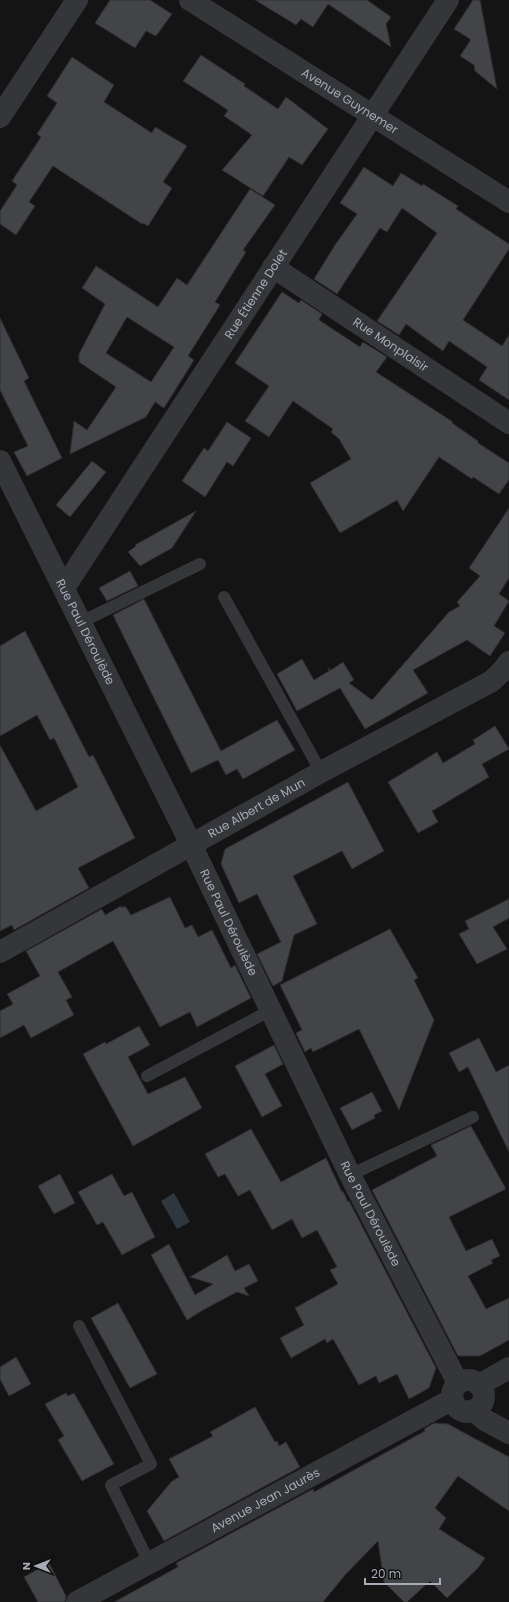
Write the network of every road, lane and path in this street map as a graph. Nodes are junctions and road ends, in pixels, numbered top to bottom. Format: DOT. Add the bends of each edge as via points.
graph roads {
  1 [pos="77,0"];
  2 [pos="190,0"];
  3 [pos="448,0"];
  4 [pos="373,116"];
  5 [pos="0,117"];
  6 [pos="509,202"];
  7 [pos="273,267"];
  8 [pos="509,423"];
  9 [pos="0,461"];
  10 [pos="6,489"];
  11 [pos="200,564"];
  12 [pos="64,588"];
  13 [pos="224,597"];
  14 [pos="81,622"];
  15 [pos="509,662"];
  16 [pos="321,772"];
  17 [pos="191,845"];
  18 [pos="0,952"];
  19 [pos="271,1010"];
  20 [pos="147,1076"];
  21 [pos="473,1117"];
  22 [pos="350,1175"];
  23 [pos="79,1326"];
  24 [pos="509,1368"];
  25 [pos="463,1389"];
  26 [pos="509,1433"];
  27 [pos="149,1562"];
  28 [pos="77,1602"];
  1 -- 5 [label="street"];
  2 -- 4 [label="street, Avenue Guynemer"];
  3 -- 4 [label="street, Rue Étienne Dolet"];
  4 -- 6 [label="street, Avenue Guynemer"];
  4 -- 7 [label="street, Rue Étienne Dolet"];
  7 -- 8 [label="street, Rue Monplaisir"];
  7 -- 12 [label="street, Rue Étienne Dolet"];
  9 -- 10 [label="street, Rue Paul Déroulède"];
  10 -- 12 [label="street, Rue Paul Déroulède"];
  11 -- 14 [label="lane"];
  12 -- 14 [label="street, Rue Paul Déroulède"];
  13 -- 16 [label="lane"];
  14 -- 17 [label="street, Rue Paul Déroulède"];
  15 -- 16 [label="street, Rue Albert de Mun" via="492,681"];
  16 -- 17 [label="street, Rue Albert de Mun"];
  17 -- 18 [label="street, Rue Albert de Mun"];
  17 -- 19 [label="street, Rue Paul Déroulède"];
  19 -- 20 [label="lane"];
  19 -- 22 [label="street, Rue Paul Déroulède"];
  21 -- 22 [label="lane"];
  22 -- 25 [label="street, Rue Paul Déroulède"];
  23 -- 27 [label="lane" via="151,1464 110,1485"];
  24 -- 25 [label="street, Avenue Jean Jaurès"];
  25 -- 26 [label="street" via="454,1403 460,1409 473,1410"];
  25 -- 27 [label="street, Avenue Jean Jaurès"];
  27 -- 28 [label="street, Avenue Jean Jaurès"];
}
